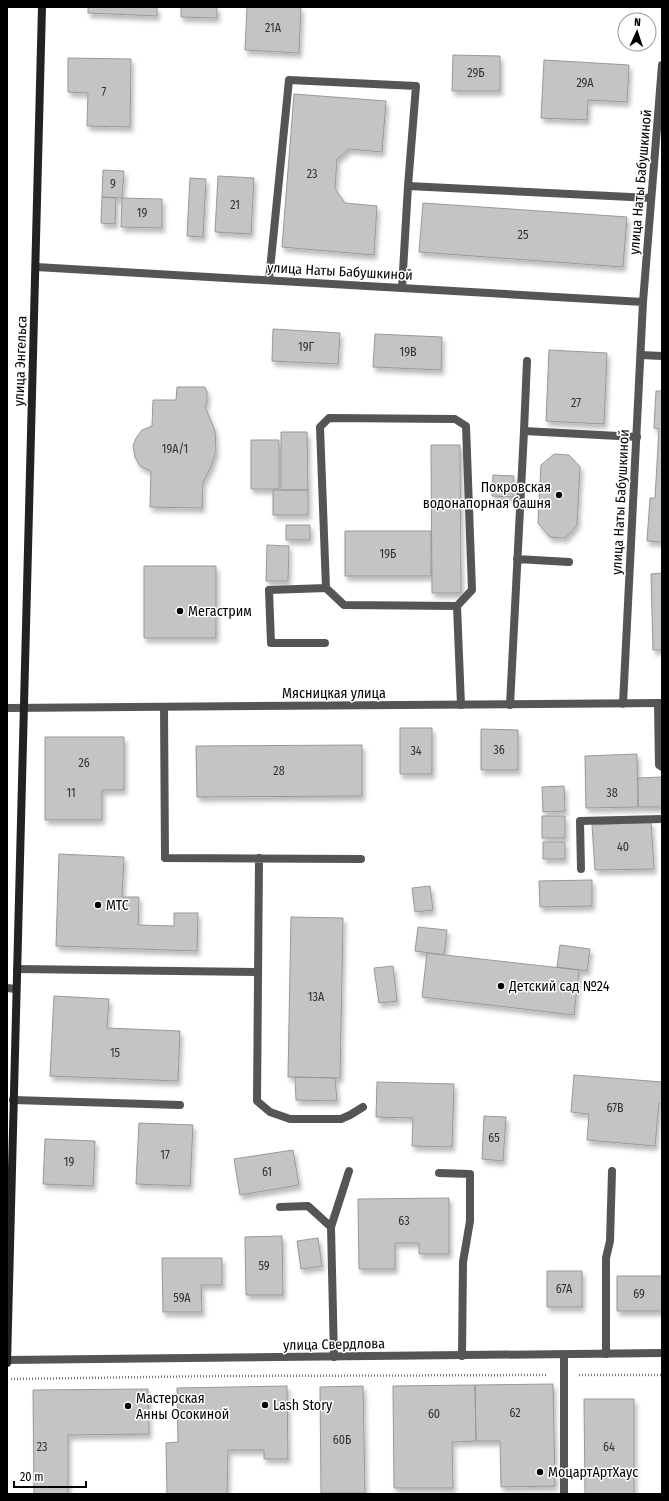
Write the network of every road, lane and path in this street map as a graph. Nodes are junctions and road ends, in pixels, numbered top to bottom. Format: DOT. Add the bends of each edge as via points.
graph roads {
  1 [pos="42,7"];
  2 [pos="662,65"];
  3 [pos="660,103"];
  4 [pos="408,186"];
  5 [pos="652,198"];
  6 [pos="36,267"];
  7 [pos="269,280"];
  8 [pos="402,288"];
  9 [pos="643,302"];
  10 [pos="642,355"];
  11 [pos="662,356"];
  12 [pos="527,361"];
  13 [pos="524,431"];
  14 [pos="637,437"];
  15 [pos="517,559"];
  16 [pos="569,562"];
  17 [pos="326,588"];
  18 [pos="457,606"];
  19 [pos="325,643"];
  20 [pos="660,703"];
  21 [pos="623,704"];
  22 [pos="461,705"];
  23 [pos="510,705"];
  24 [pos="164,707"];
  25 [pos="7,708"];
  26 [pos="23,708"];
  27 [pos="662,767"];
  28 [pos="662,819"];
  29 [pos="259,858"];
  30 [pos="361,859"];
  31 [pos="581,869"];
  32 [pos="17,969"];
  33 [pos="258,972"];
  34 [pos="7,988"];
  35 [pos="16,989"];
  36 [pos="13,1100"];
  37 [pos="180,1105"];
  38 [pos="363,1107"];
  39 [pos="349,1171"];
  40 [pos="612,1172"];
  41 [pos="440,1173"];
  42 [pos="280,1207"];
  43 [pos="331,1227"];
  44 [pos="564,1354"];
  45 [pos="606,1354"];
  46 [pos="662,1354"];
  47 [pos="462,1356"];
  48 [pos="334,1357"];
  49 [pos="7,1361"];
  50 [pos="662,1374"];
  51 [pos="564,1375"];
  52 [pos="7,1379"];
  53 [pos="564,1494"];
  1 -- 6 [label="main road, улица Энгельса"];
  2 -- 3 [label="street, улица Наты Бабушкиной"];
  3 -- 5 [label="street, улица Наты Бабушкиной"];
  4 -- 5 [label="street"];
  4 -- 7 [label="street" via="416,86 288,80"];
  4 -- 8 [label="street"];
  5 -- 9 [label="street, улица Наты Бабушкиной"];
  6 -- 7 [label="street, улица Наты Бабушкиной"];
  6 -- 26 [label="main road, улица Энгельса"];
  7 -- 8 [label="street, улица Наты Бабушкиной"];
  8 -- 9 [label="street, улица Наты Бабушкиной"];
  9 -- 10 [label="street, улица Наты Бабушкиной"];
  10 -- 11 [label="street"];
  10 -- 14 [label="street, улица Наты Бабушкиной"];
  12 -- 13 [label="street"];
  13 -- 14 [label="street"];
  13 -- 15 [label="street"];
  14 -- 21 [label="street, улица Наты Бабушкиной"];
  15 -- 16 [label="street"];
  15 -- 23 [label="street"];
  17 -- 18 [label="street" via="344,605"];
  17 -- 18 [label="street" via="320,427 329,418 455,419 466,426 472,590"];
  17 -- 19 [label="street" via="269,590 271,643"];
  18 -- 22 [label="street"];
  20 -- 21 [label="street, Мясницкая улица"];
  20 -- 27 [label="street" via="659,765"];
  21 -- 23 [label="street, Мясницкая улица"];
  22 -- 23 [label="street, Мясницкая улица"];
  22 -- 24 [label="street, Мясницкая улица"];
  24 -- 26 [label="street, Мясницкая улица"];
  24 -- 29 [label="street" via="164,858"];
  25 -- 26 [label="street, Мясницкая улица"];
  26 -- 32 [label="main road, улица Энгельса"];
  28 -- 31 [label="street" via="580,821"];
  29 -- 30 [label="street"];
  29 -- 33 [label="street"];
  32 -- 33 [label="street"];
  32 -- 35 [label="main road, улица Энгельса"];
  33 -- 38 [label="street" via="257,1101 270,1112 290,1119 341,1119"];
  34 -- 35 [label="street"];
  35 -- 36 [label="main road, улица Энгельса"];
  36 -- 37 [label="street"];
  36 -- 49 [label="main road, улица Энгельса"];
  39 -- 43 [label="street"];
  40 -- 45 [label="street" via="610,1241 606,1258"];
  41 -- 47 [label="street" via="470,1174 470,1221 463,1262"];
  42 -- 43 [label="street" via="308,1206"];
  43 -- 48 [label="street"];
  44 -- 45 [label="street, улица Свердлова"];
  44 -- 47 [label="street, улица Свердлова"];
  44 -- 51 [label="street"];
  45 -- 46 [label="street, улица Свердлова"];
  47 -- 48 [label="street, улица Свердлова"];
  48 -- 49 [label="street, улица Свердлова"];
  50 -- 51 [label="path"];
  51 -- 52 [label="path"];
  51 -- 53 [label="street"];
}
